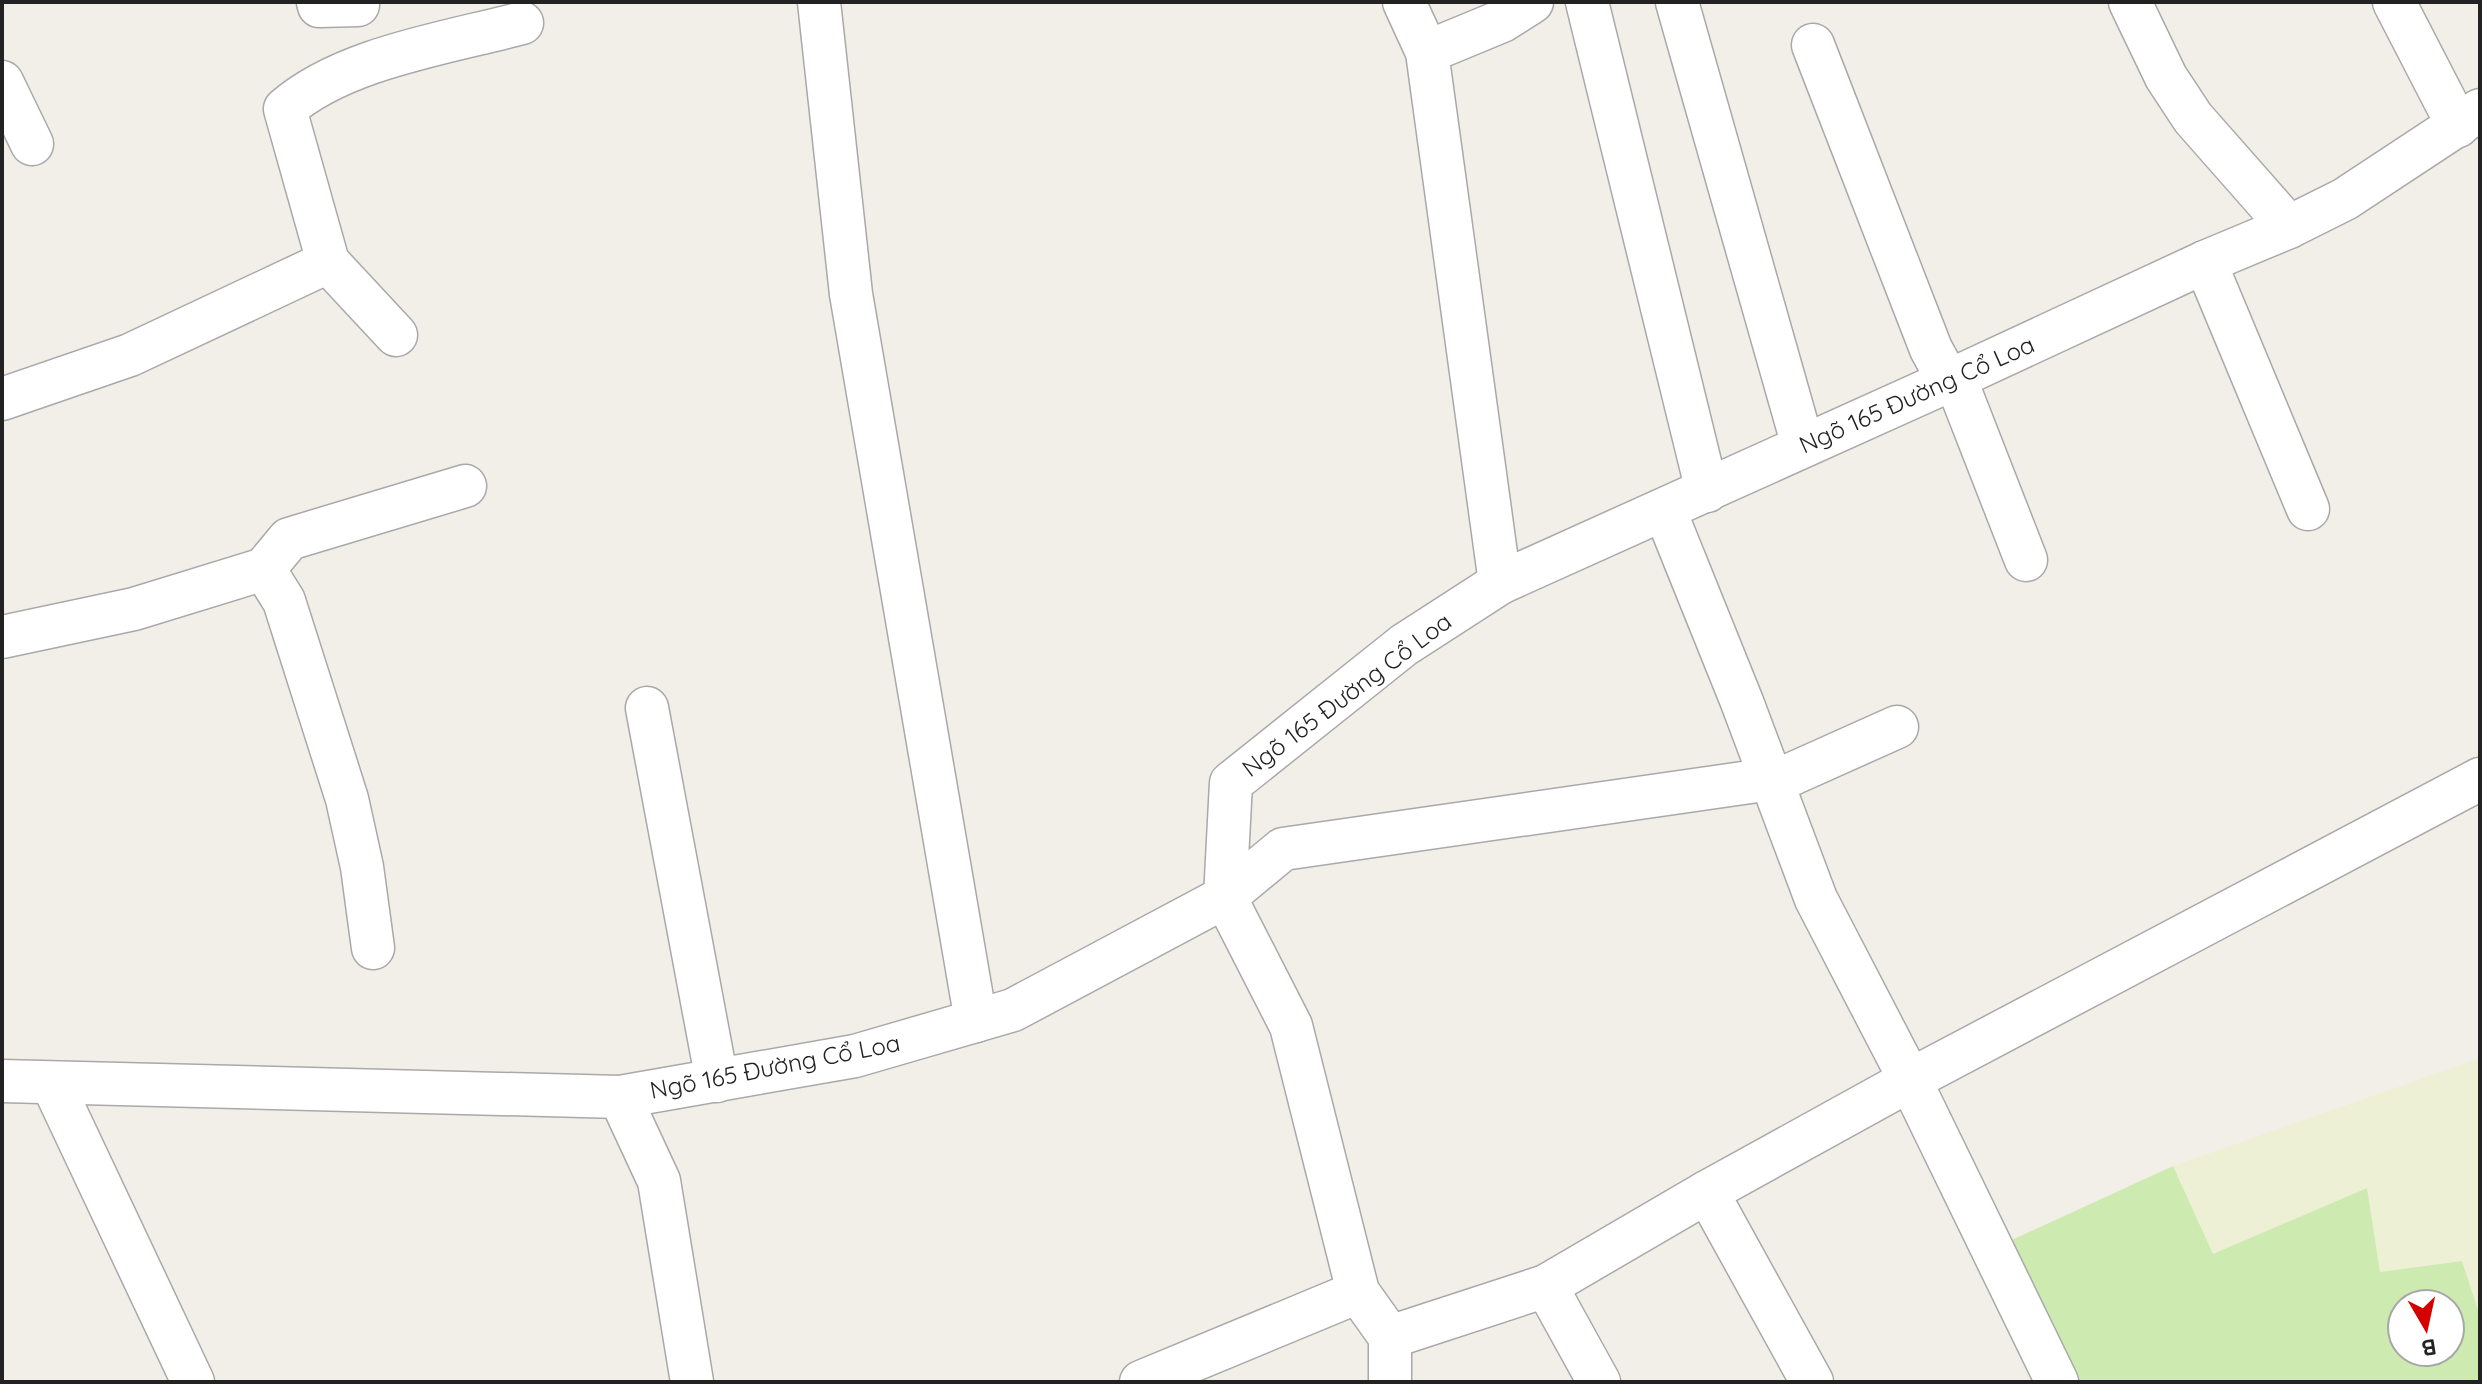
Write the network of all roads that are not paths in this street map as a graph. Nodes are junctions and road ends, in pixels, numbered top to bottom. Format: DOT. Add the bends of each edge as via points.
graph roads {
  1 [pos="819,2"];
  2 [pos="1404,2"];
  3 [pos="1532,2"];
  4 [pos="1587,2"];
  5 [pos="1677,2"];
  6 [pos="2130,2"];
  7 [pos="2394,2"];
  8 [pos="522,23"];
  9 [pos="1813,45"];
  10 [pos="1427,52"];
  11 [pos="2,82"];
  12 [pos="2469,118"];
  13 [pos="32,144"];
  14 [pos="2289,227"];
  15 [pos="328,262"];
  16 [pos="2205,262"];
  17 [pos="396,335"];
  18 [pos="1952,379"];
  19 [pos="2,399"];
  20 [pos="1803,446"];
  21 [pos="465,486"];
  22 [pos="1707,491"];
  23 [pos="2308,509"];
  24 [pos="1665,511"];
  25 [pos="2026,560"];
  26 [pos="264,569"];
  27 [pos="1500,583"];
  28 [pos="2,637"];
  29 [pos="647,708"];
  30 [pos="1897,727"];
  31 [pos="1771,779"];
  32 [pos="2480,779"];
  33 [pos="1225,897"];
  34 [pos="373,948"];
  35 [pos="976,1021"];
  36 [pos="1910,1080"];
  37 [pos="2,1081"];
  38 [pos="717,1081"];
  39 [pos="52,1083"];
  40 [pos="620,1097"];
  41 [pos="1707,1192"];
  42 [pos="1546,1286"];
  43 [pos="1358,1292"];
  44 [pos="1390,1337"];
  45 [pos="193,1382"];
  46 [pos="692,1382"];
  47 [pos="1141,1382"];
  48 [pos="1390,1382"];
  49 [pos="1599,1382"];
  50 [pos="1812,1382"];
  51 [pos="2057,1382"];
  1 -- 35 [label="street" via="851,294"];
  2 -- 10 [label="street"];
  3 -- 10 [label="street" via="1502,21"];
  4 -- 22 [label="street"];
  5 -- 20 [label="street"];
  6 -- 14 [label="street" via="2166,77 2193,118"];
  7 -- 12 [label="street"];
  8 -- 15 [label="street" via="358,66 285,109"];
  9 -- 18 [label="street" via="1931,349"];
  10 -- 27 [label="street"];
  11 -- 13 [label="street"];
  12 -- 14 [label="street, Ngõ 165 Đường Cổ Loa" via="2345,199"];
  14 -- 16 [label="street, Ngõ 165 Đường Cổ Loa"];
  15 -- 17 [label="street"];
  15 -- 19 [label="street" via="130,355"];
  16 -- 18 [label="street, Ngõ 165 Đường Cổ Loa"];
  16 -- 23 [label="street"];
  18 -- 20 [label="street, Ngõ 165 Đường Cổ Loa"];
  18 -- 25 [label="street"];
  20 -- 22 [label="street, Ngõ 165 Đường Cổ Loa"];
  21 -- 26 [label="street" via="289,539"];
  22 -- 24 [label="street, Ngõ 165 Đường Cổ Loa"];
  24 -- 27 [label="street, Ngõ 165 Đường Cổ Loa"];
  24 -- 31 [label="street"];
  26 -- 28 [label="street" via="134,609"];
  26 -- 34 [label="street" via="284,601 347,799"];
  27 -- 33 [label="street, Ngõ 165 Đường Cổ Loa" via="1404,645 1231,783"];
  29 -- 38 [label="street"];
  30 -- 31 [label="street"];
  31 -- 33 [label="street" via="1283,849"];
  31 -- 36 [label="street" via="1816,899"];
  32 -- 36 [label="street"];
  33 -- 35 [label="street, Ngõ 165 Đường Cổ Loa" via="1013,1010"];
  33 -- 43 [label="street" via="1291,1026"];
  35 -- 38 [label="street, Ngõ 165 Đường Cổ Loa" via="855,1056"];
  36 -- 41 [label="street"];
  36 -- 51 [label="street"];
  37 -- 39 [label="street, Ngõ 165 Đường Cổ Loa"];
  38 -- 40 [label="street, Ngõ 165 Đường Cổ Loa"];
  39 -- 40 [label="street, Ngõ 165 Đường Cổ Loa"];
  39 -- 45 [label="street"];
  40 -- 46 [label="street" via="659,1181"];
  41 -- 42 [label="street"];
  41 -- 50 [label="street"];
  42 -- 44 [label="street"];
  42 -- 49 [label="street"];
  43 -- 44 [label="street"];
  43 -- 47 [label="street"];
  44 -- 48 [label="street"];
}
